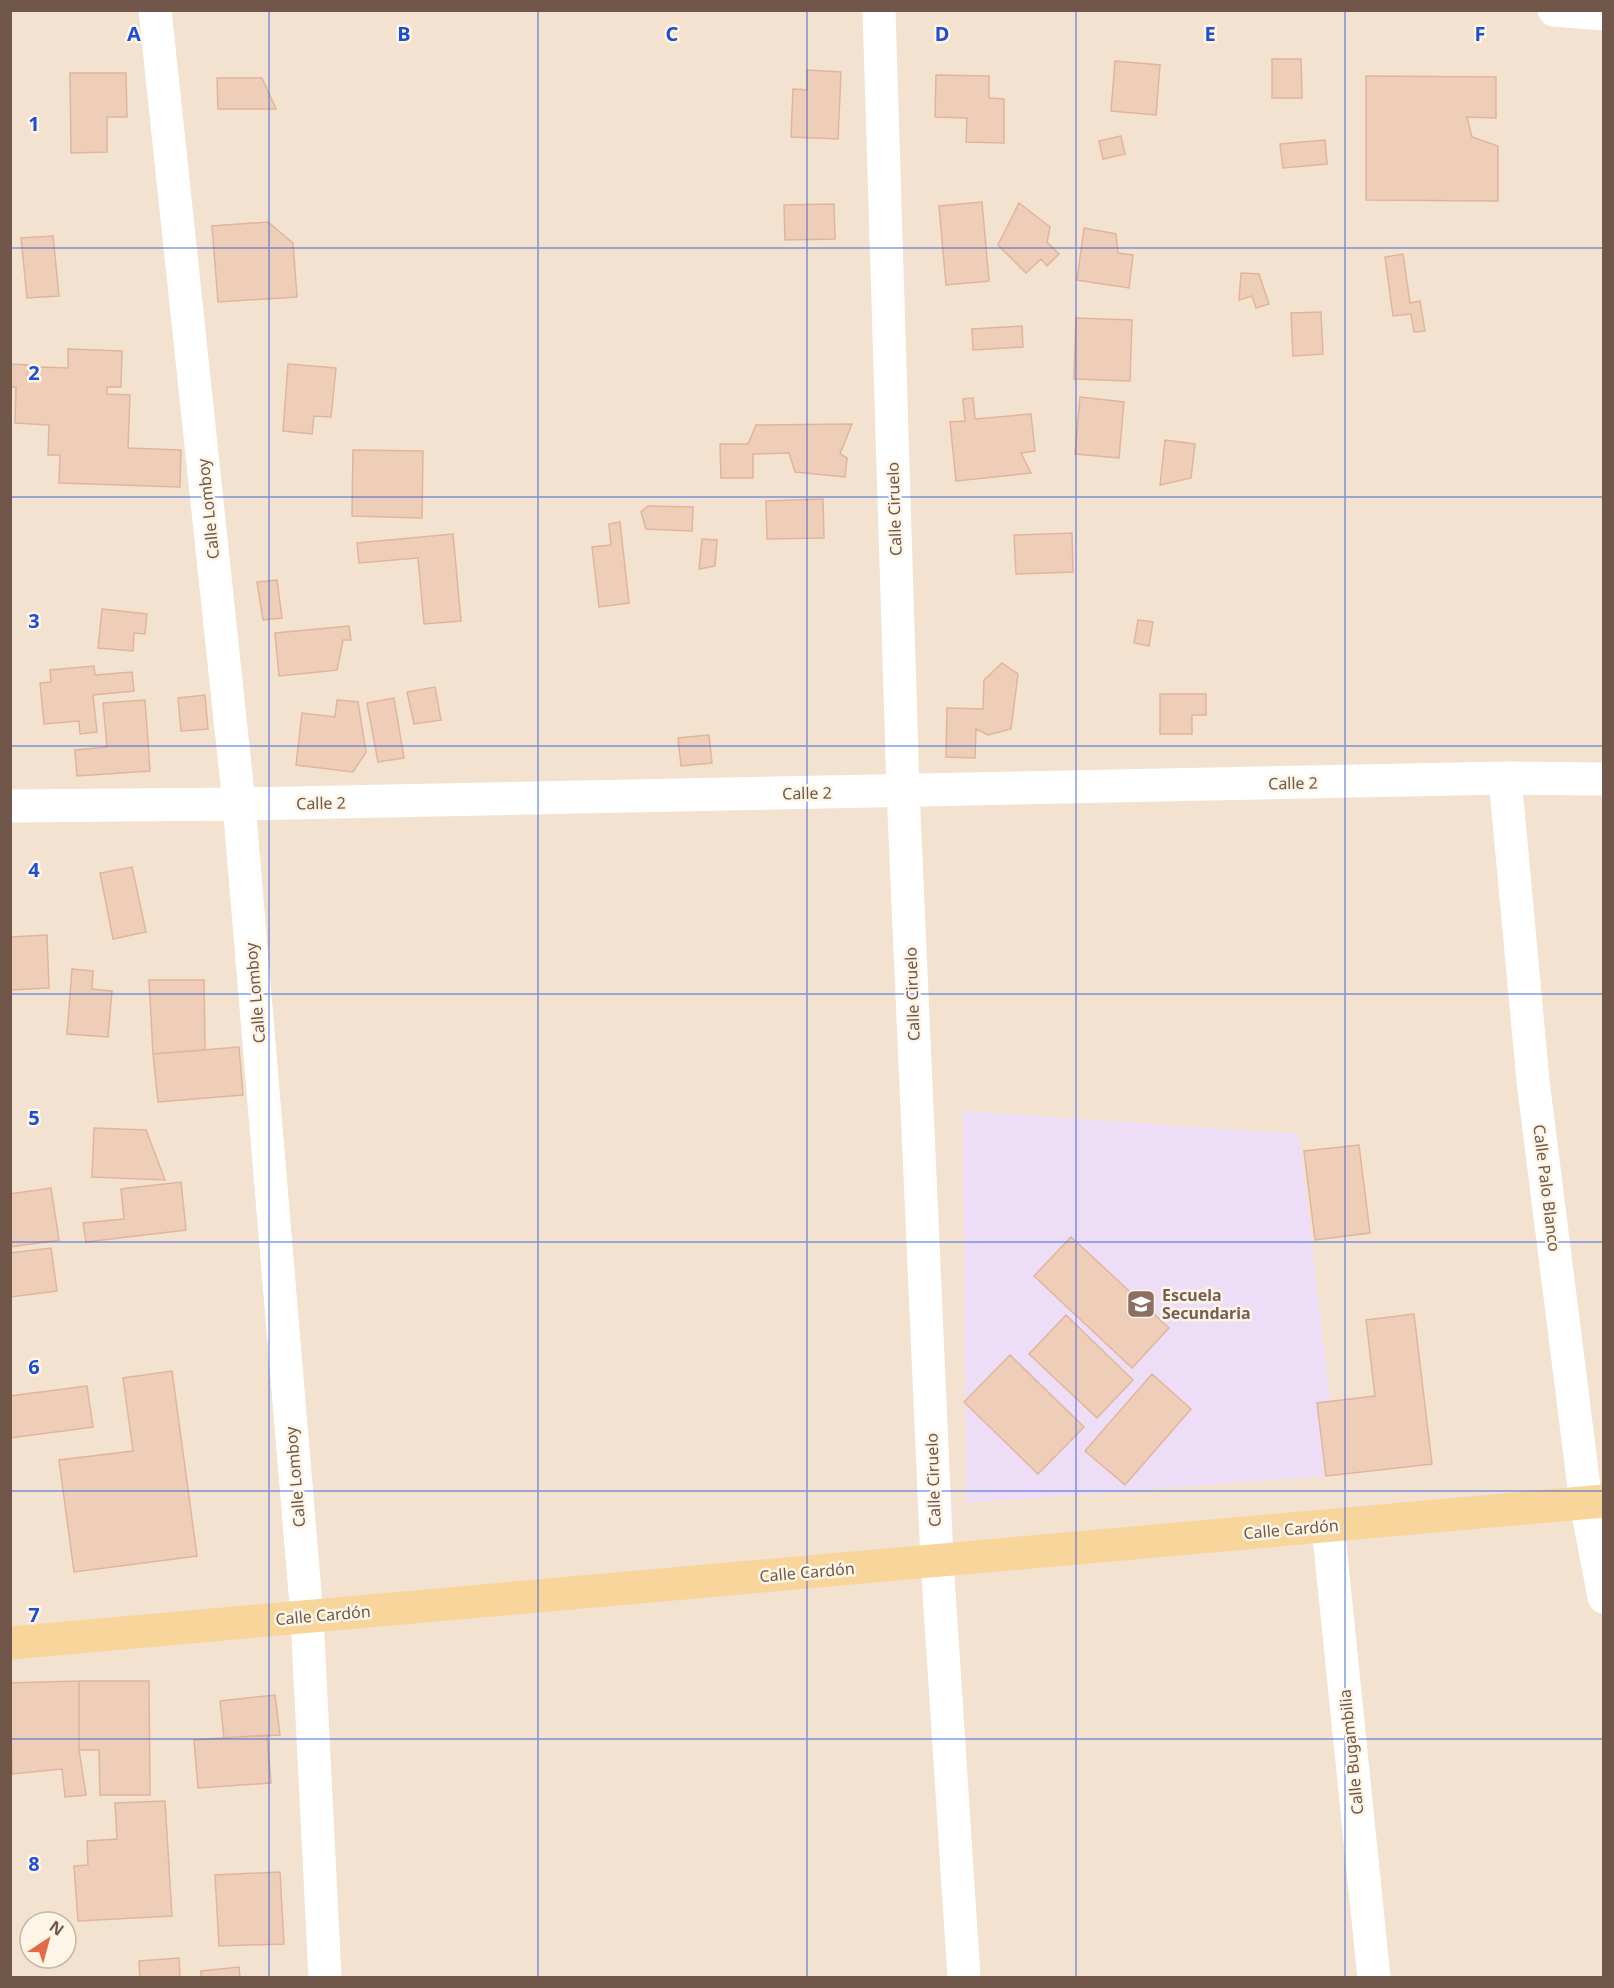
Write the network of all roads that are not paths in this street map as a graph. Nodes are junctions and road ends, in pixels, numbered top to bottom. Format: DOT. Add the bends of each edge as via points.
graph roads {
  1 [pos="155,10"];
  2 [pos="879,10"];
  3 [pos="1554,10"];
  4 [pos="1604,14"];
  5 [pos="1505,778"];
  6 [pos="1604,779"];
  7 [pos="903,791"];
  8 [pos="239,804"];
  9 [pos="10,806"];
  10 [pos="1594,1502"];
  11 [pos="1328,1526"];
  12 [pos="937,1560"];
  13 [pos="1604,1597"];
  14 [pos="307,1617"];
  15 [pos="10,1643"];
  16 [pos="325,1977"];
  17 [pos="964,1977"];
  18 [pos="1374,1977"];
  1 -- 8 [label="street, Calle Lomboy"];
  2 -- 7 [label="street, Calle Ciruelo"];
  3 -- 4 [label="street"];
  5 -- 6 [label="street, Calle 2"];
  5 -- 7 [label="street, Calle 2"];
  5 -- 10 [label="street, Calle Palo Blanco" via="1533,1081"];
  7 -- 8 [label="street, Calle 2"];
  7 -- 12 [label="street, Calle Ciruelo"];
  8 -- 9 [label="street, Calle 2"];
  8 -- 14 [label="street, Calle Lomboy"];
  10 -- 11 [label="main road, Calle Cardón"];
  10 -- 13 [label="street, Calle Palo Blanco"];
  11 -- 12 [label="main road, Calle Cardón"];
  11 -- 18 [label="street, Calle Bugambilia"];
  12 -- 14 [label="main road, Calle Cardón"];
  12 -- 17 [label="street, Calle Ciruelo"];
  14 -- 15 [label="main road, Calle Cardón"];
  14 -- 16 [label="street, Calle Lomboy"];
}
